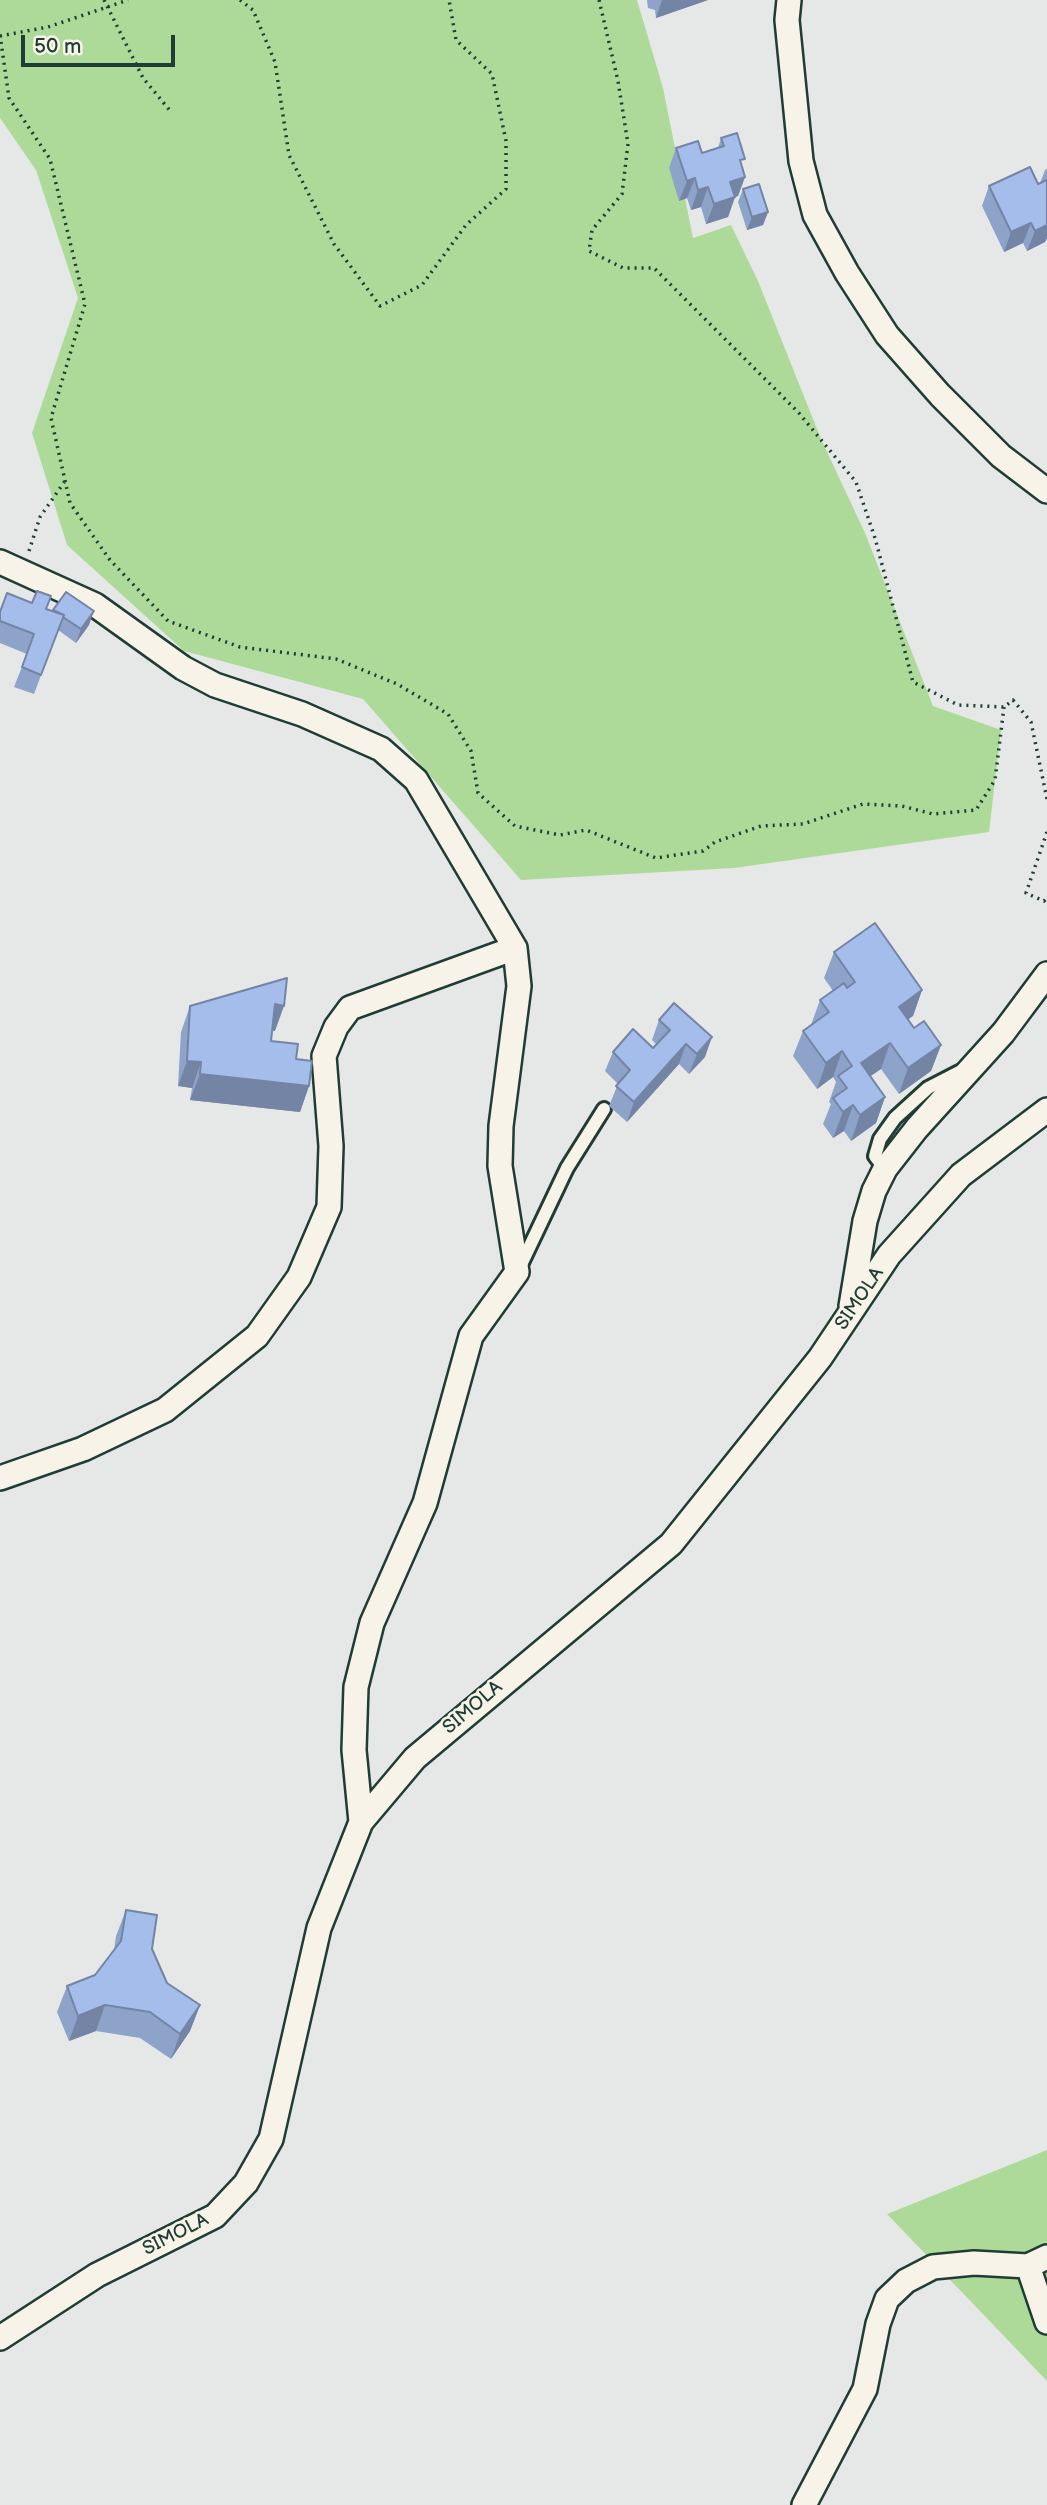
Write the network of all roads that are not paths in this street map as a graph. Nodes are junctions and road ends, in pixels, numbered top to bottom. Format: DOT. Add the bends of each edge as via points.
graph roads {
  1 [pos="789,0"];
  2 [pos="1047,491"];
  3 [pos="0,562"];
  4 [pos="515,948"];
  5 [pos="1047,974"];
  6 [pos="604,1109"];
  7 [pos="1047,1110"];
  8 [pos="517,1272"];
  9 [pos="850,1314"];
  10 [pos="0,1478"];
  11 [pos="361,1822"];
  12 [pos="1037,2262"];
  13 [pos="1047,2322"];
  14 [pos="0,2338"];
  15 [pos="804,2505"];
  1 -- 2 [label="street" via="801,160 816,215 887,335 1001,456"];
  3 -- 4 [label="street" via="95,605 183,668 215,685 302,714 381,750 416,780"];
  4 -- 8 [label="street" via="519,986 500,1126 500,1166"];
  4 -- 10 [label="street" via="350,1008 336,1027 324,1056 331,1146 329,1207 299,1277 257,1336 165,1410 83,1449"];
  5 -- 9 [label="street" via="885,1169 865,1221"];
  6 -- 8 [label="lane" via="567,1168"];
  7 -- 9 [label="street, SIMOLA" via="961,1175 889,1255"];
  8 -- 11 [label="street" via="471,1336 425,1503 372,1623 356,1687 354,1750"];
  9 -- 11 [label="street, SIMOLA" via="671,1544 415,1758"];
  11 -- 14 [label="street, SIMOLA" via="319,1928 271,2139 246,2183 215,2216 96,2275"];
  12 -- 13 [label="street"];
  12 -- 15 [label="street" via="933,2267 906,2281 887,2299 865,2389"];
}
